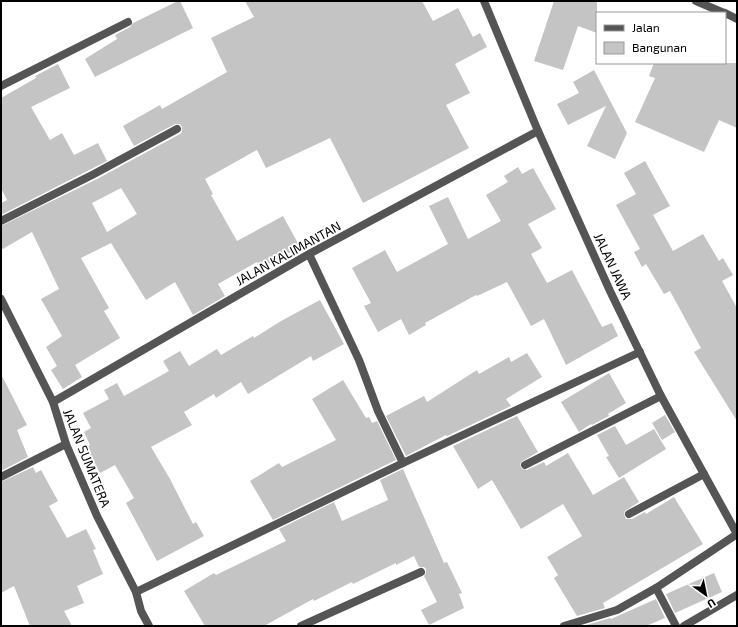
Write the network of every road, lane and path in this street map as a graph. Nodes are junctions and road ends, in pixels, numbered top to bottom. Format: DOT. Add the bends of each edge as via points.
graph roads {
  1 [pos="484,1"];
  2 [pos="696,1"];
  3 [pos="722,12"];
  4 [pos="726,14"];
  5 [pos="737,18"];
  6 [pos="128,22"];
  7 [pos="1,86"];
  8 [pos="177,129"];
  9 [pos="538,131"];
  10 [pos="1,222"];
  11 [pos="309,254"];
  12 [pos="2,303"];
  13 [pos="640,352"];
  14 [pos="661,396"];
  15 [pos="53,402"];
  16 [pos="66,444"];
  17 [pos="403,463"];
  18 [pos="525,465"];
  19 [pos="704,474"];
  20 [pos="1,477"];
  21 [pos="629,514"];
  22 [pos="737,534"];
  23 [pos="421,572"];
  24 [pos="656,588"];
  25 [pos="136,592"];
  26 [pos="737,595"];
  27 [pos="149,626"];
  28 [pos="300,626"];
  29 [pos="564,626"];
  30 [pos="676,626"];
  31 [pos="684,626"];
  1 -- 9 [label="street, JALAN JAWA"];
  2 -- 3 [label="street"];
  4 -- 5 [label="street"];
  6 -- 7 [label="street"];
  8 -- 10 [label="street"];
  9 -- 11 [label="street, JALAN KALIMANTAN"];
  9 -- 13 [label="street, JALAN JAWA"];
  11 -- 15 [label="street, JALAN KALIMANTAN"];
  11 -- 17 [label="street" via="359,360 378,411"];
  12 -- 15 [label="street, JALAN SUMATERA"];
  13 -- 14 [label="street, JALAN JAWA"];
  13 -- 17 [label="street"];
  14 -- 18 [label="street"];
  14 -- 19 [label="street, JALAN JAWA"];
  15 -- 16 [label="street, JALAN SUMATERA"];
  16 -- 20 [label="street"];
  16 -- 25 [label="street, JALAN SUMATERA" via="97,516"];
  17 -- 25 [label="street"];
  19 -- 21 [label="street"];
  19 -- 22 [label="street, JALAN JAWA"];
  22 -- 24 [label="street"];
  23 -- 28 [label="street"];
  24 -- 29 [label="street" via="618,610"];
  24 -- 30 [label="street"];
  25 -- 27 [label="street, JALAN SUMATERA" via="141,611"];
  26 -- 31 [label="street"];
}
